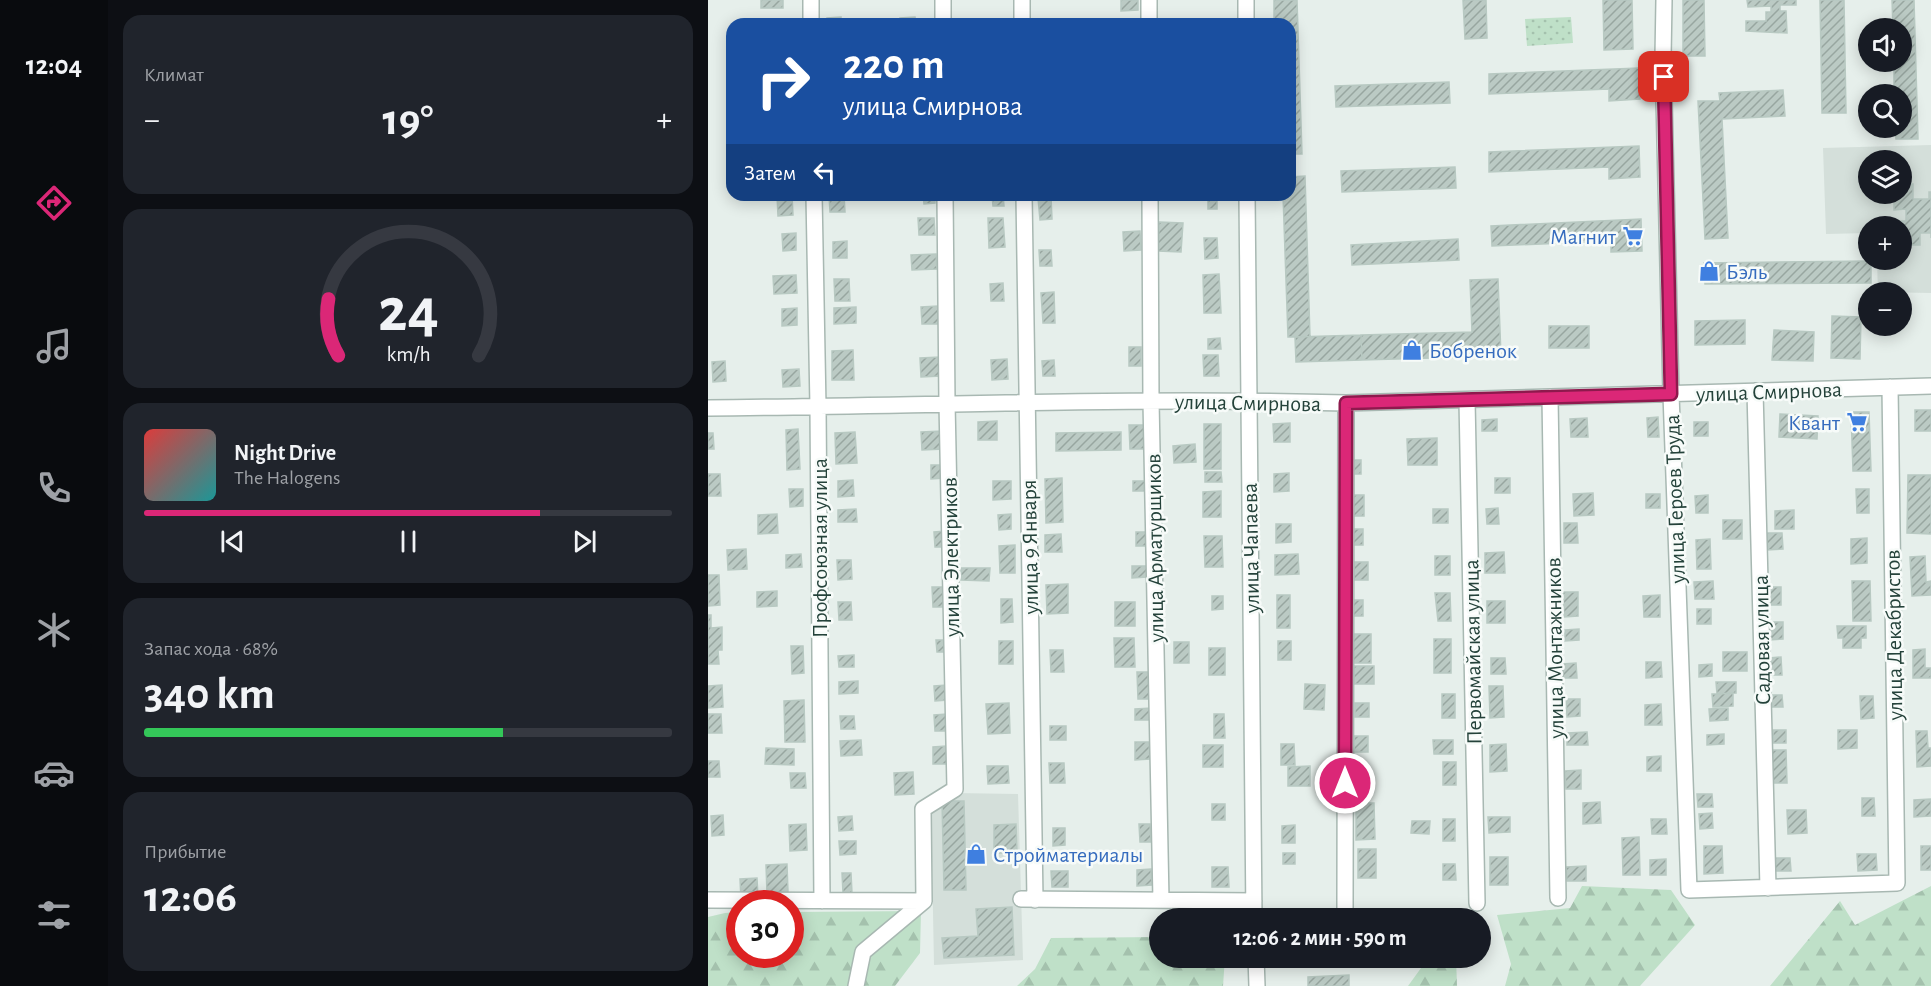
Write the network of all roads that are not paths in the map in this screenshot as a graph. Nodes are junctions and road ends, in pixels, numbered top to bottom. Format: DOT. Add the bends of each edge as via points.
graph roads {
  1 [pos="811,0"];
  2 [pos="943,0"];
  3 [pos="1022,0"];
  4 [pos="1149,0"];
  5 [pos="1246,0"];
  6 [pos="1664,0"];
  7 [pos="811,18"];
  8 [pos="943,18"];
  9 [pos="1022,18"];
  10 [pos="1149,18"];
  11 [pos="1246,18"];
  12 [pos="814,201"];
  13 [pos="945,201"];
  14 [pos="1024,201"];
  15 [pos="1150,201"];
  16 [pos="1247,201"];
  17 [pos="1931,386"];
  18 [pos="1890,387"];
  19 [pos="1755,391"];
  20 [pos="1671,394"];
  21 [pos="1550,397"];
  22 [pos="1249,400"];
  23 [pos="1467,400"];
  24 [pos="1151,401"];
  25 [pos="1027,402"];
  26 [pos="947,403"];
  27 [pos="1346,403"];
  28 [pos="818,407"];
  29 [pos="708,408"];
  30 [pos="1768,888"];
  31 [pos="1558,898"];
  32 [pos="708,900"];
  33 [pos="1161,900"];
  34 [pos="822,901"];
  35 [pos="924,901"];
  36 [pos="1254,901"];
  37 [pos="1477,903"];
  38 [pos="1254,908"];
  39 [pos="1345,908"];
  40 [pos="1256,968"];
  41 [pos="856,986"];
  42 [pos="1257,986"];
  1 -- 7 [label="street"];
  2 -- 8 [label="street"];
  3 -- 9 [label="street"];
  4 -- 10 [label="street"];
  5 -- 11 [label="street"];
  6 -- 20 [label="street, улица Героев Труда"];
  12 -- 28 [label="street, Профсоюзная улица"];
  13 -- 26 [label="street, улица Электриков"];
  14 -- 25 [label="street, улица 9 Января"];
  15 -- 24 [label="street, улица Арматурщиков"];
  16 -- 22 [label="street, улица Чапаева"];
  17 -- 18 [label="street, улица Смирнова"];
  18 -- 19 [label="street, улица Смирнова"];
  18 -- 30 [label="street, улица Декабристов" via="1897,883"];
  19 -- 20 [label="street, улица Смирнова"];
  19 -- 30 [label="street, Садовая улица"];
  20 -- 21 [label="street, улица Смирнова"];
  20 -- 30 [label="street, улица Героев Труда" via="1689,890"];
  21 -- 23 [label="street, улица Смирнова"];
  21 -- 31 [label="street, улица Монтажников"];
  22 -- 24 [label="street, улица Смирнова"];
  22 -- 27 [label="street, улица Смирнова"];
  22 -- 36 [label="street, улица Чапаева"];
  23 -- 27 [label="street, улица Смирнова"];
  23 -- 37 [label="street, Первомайская улица"];
  24 -- 25 [label="street, улица Смирнова"];
  24 -- 33 [label="street, улица Арматурщиков"];
  25 -- 26 [label="street, улица Смирнова"];
  25 -- 33 [label="street, улица 9 Января" via="1028,900"];
  26 -- 28 [label="street, улица Смирнова"];
  26 -- 35 [label="street, улица Электриков" via="955,789 923,809"];
  27 -- 39 [label="street"];
  28 -- 29 [label="street, улица Смирнова"];
  28 -- 34 [label="street, Профсоюзная улица"];
  32 -- 34 [label="street"];
  33 -- 36 [label="street"];
  34 -- 35 [label="street"];
  35 -- 41 [label="street" via="863,952"];
  36 -- 38 [label="street, улица Чапаева"];
  40 -- 42 [label="street"];
}
